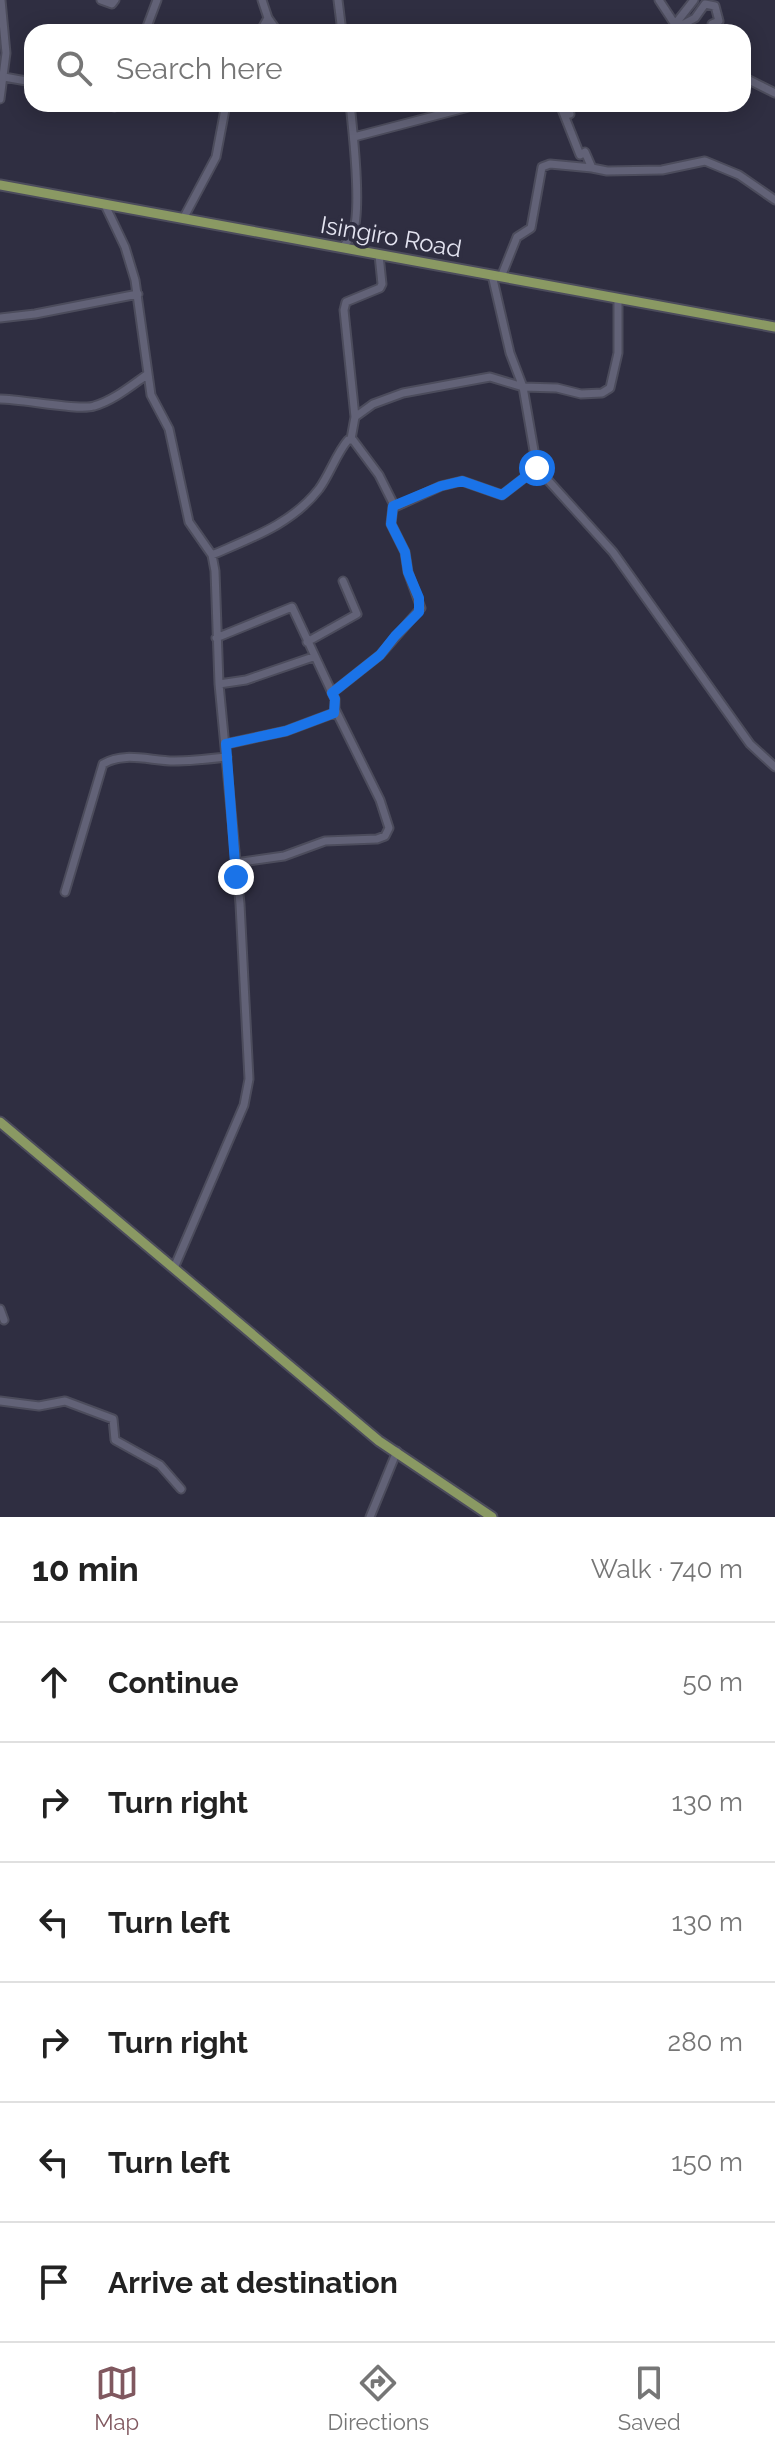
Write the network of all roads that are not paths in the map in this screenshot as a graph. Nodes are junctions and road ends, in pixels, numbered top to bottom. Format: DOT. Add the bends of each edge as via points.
graph roads {
  1 [pos="1,0"];
  2 [pos="101,0"];
  3 [pos="115,0"];
  4 [pos="157,0"];
  5 [pos="262,0"];
  6 [pos="338,0"];
  7 [pos="659,0"];
  8 [pos="694,0"];
  9 [pos="268,18"];
  10 [pos="148,24"];
  11 [pos="265,24"];
  12 [pos="272,24"];
  13 [pos="341,24"];
  14 [pos="676,24"];
  15 [pos="680,24"];
  16 [pos="684,24"];
  17 [pos="712,24"];
  18 [pos="4,77"];
  19 [pos="24,81"];
  20 [pos="751,81"];
  21 [pos="775,93"];
  22 [pos="0,99"];
  23 [pos="224,112"];
  24 [pos="351,112"];
  25 [pos="449,112"];
  26 [pos="563,112"];
  27 [pos="354,137"];
  28 [pos="592,168"];
  29 [pos="0,185"];
  30 [pos="775,200"];
  31 [pos="105,205"];
  32 [pos="183,219"];
  33 [pos="342,248"];
  34 [pos="379,255"];
  35 [pos="497,276"];
  36 [pos="138,294"];
  37 [pos="618,298"];
  38 [pos="0,318"];
  39 [pos="775,327"];
  40 [pos="148,374"];
  41 [pos="523,387"];
  42 [pos="0,399"];
  43 [pos="355,417"];
  44 [pos="351,439"];
  45 [pos="537,468"];
  46 [pos="393,506"];
  47 [pos="212,555"];
  48 [pos="343,581"];
  49 [pos="216,638"];
  50 [pos="307,642"];
  51 [pos="313,657"];
  52 [pos="219,684"];
  53 [pos="332,693"];
  54 [pos="335,709"];
  55 [pos="226,744"];
  56 [pos="227,757"];
  57 [pos="775,767"];
  58 [pos="235,863"];
  59 [pos="65,892"];
  60 [pos="0,1122"];
  61 [pos="174,1268"];
  62 [pos="0,1309"];
  63 [pos="4,1320"];
  64 [pos="0,1401"];
  65 [pos="397,1451"];
  66 [pos="181,1489"];
  67 [pos="370,1517"];
  68 [pos="492,1517"];
  1 -- 18 [label="street"];
  2 -- 3 [label="street"];
  4 -- 10 [label="street"];
  5 -- 9 [label="street"];
  6 -- 13 [label="street"];
  7 -- 14 [label="street"];
  8 -- 15 [label="street"];
  9 -- 11 [label="street"];
  9 -- 12 [label="street"];
  16 -- 17 [label="street" via="705,4 715,6 719,21"];
  18 -- 19 [label="street"];
  18 -- 22 [label="street"];
  20 -- 21 [label="street"];
  23 -- 32 [label="street" via="216,157"];
  24 -- 27 [label="street"];
  25 -- 27 [label="street"];
  26 -- 28 [label="street" via="580,155 585,152"];
  27 -- 33 [label="street" via="354,225"];
  28 -- 30 [label="street" via="662,170 705,161 739,175"];
  28 -- 35 [label="street" via="542,167 531,228 517,237"];
  29 -- 31 [label="main road, Isingiro Road"];
  31 -- 32 [label="main road, Isingiro Road"];
  31 -- 36 [label="street" via="125,247"];
  32 -- 33 [label="main road, Isingiro Road"];
  33 -- 34 [label="main road, Isingiro Road"];
  34 -- 35 [label="main road, Isingiro Road"];
  34 -- 43 [label="street" via="380,288 346,302 344,310"];
  35 -- 37 [label="main road, Isingiro Road"];
  35 -- 41 [label="street" via="510,353"];
  36 -- 38 [label="street"];
  36 -- 40 [label="street"];
  37 -- 39 [label="main road, Isingiro Road"];
  37 -- 41 [label="street" via="618,353 606,392"];
  40 -- 42 [label="street" via="88,408"];
  40 -- 47 [label="street" via="151,395 169,429 189,522"];
  41 -- 43 [label="street" via="490,377 403,393"];
  41 -- 45 [label="street"];
  43 -- 44 [label="street"];
  44 -- 46 [label="street" via="379,475"];
  44 -- 47 [label="street" via="299,511"];
  45 -- 46 [label="street" via="502,495 462,481"];
  45 -- 57 [label="street" via="613,552 750,744"];
  46 -- 53 [label="street" via="391,524 421,608 380,655"];
  47 -- 49 [label="street" via="218,594"];
  48 -- 50 [label="street" via="357,614"];
  49 -- 50 [label="street" via="290,607"];
  49 -- 52 [label="street"];
  50 -- 51 [label="street"];
  51 -- 52 [label="street"];
  51 -- 53 [label="street"];
  52 -- 55 [label="street"];
  53 -- 54 [label="street"];
  54 -- 55 [label="street" via="286,731"];
  54 -- 58 [label="street" via="380,800 389,832 377,839 325,841 276,858"];
  55 -- 56 [label="street"];
  56 -- 58 [label="street"];
  56 -- 59 [label="street" via="132,757 103,764"];
  58 -- 61 [label="street" via="250,1064 247,1094"];
  60 -- 61 [label="main road"];
  61 -- 65 [label="main road"];
  62 -- 63 [label="street"];
  64 -- 66 [label="street" via="39,1406 65,1401 113,1419 115,1440 160,1465"];
  65 -- 67 [label="street"];
  65 -- 68 [label="main road"];
}
